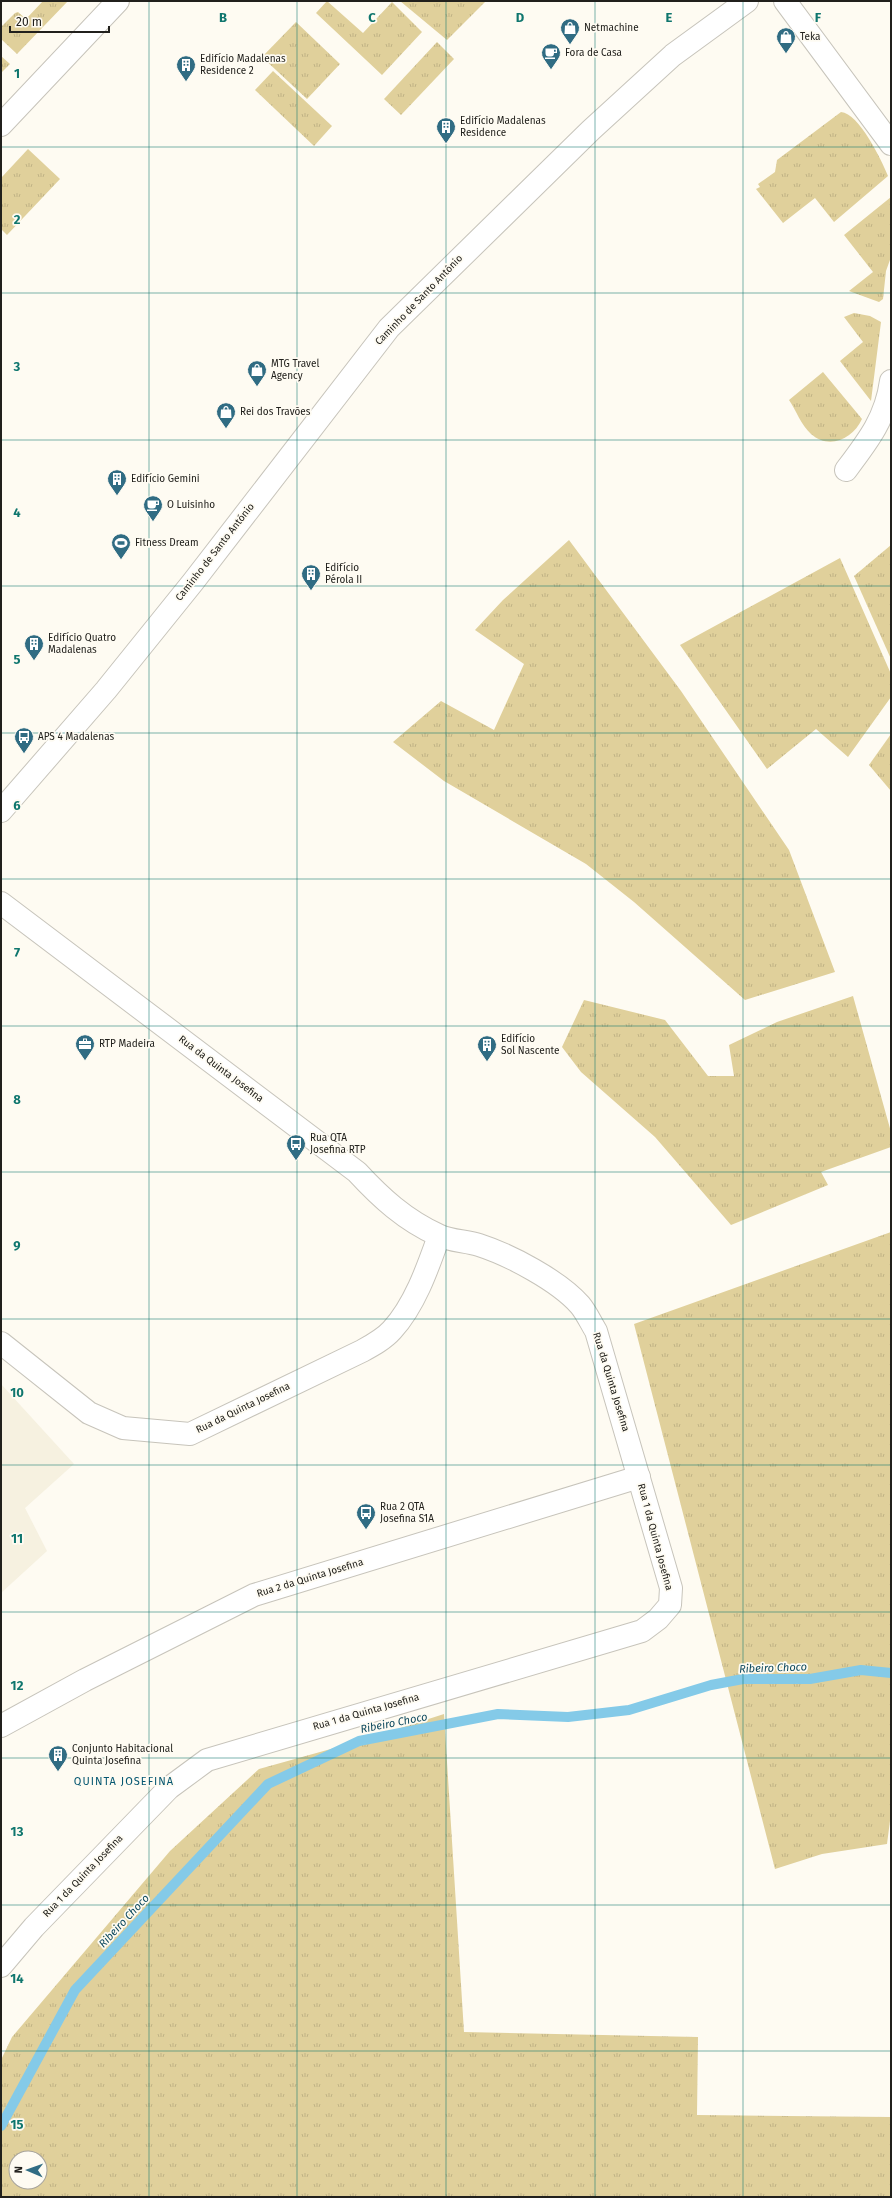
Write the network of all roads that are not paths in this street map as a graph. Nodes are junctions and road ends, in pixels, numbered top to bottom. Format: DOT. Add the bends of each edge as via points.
graph roads {
  1 [pos="118,1"];
  2 [pos="746,1"];
  3 [pos="785,1"];
  4 [pos="1,125"];
  5 [pos="891,144"];
  6 [pos="891,381"];
  7 [pos="846,470"];
  8 [pos="1,811"];
  9 [pos="1,903"];
  10 [pos="439,1236"];
  11 [pos="1,1343"];
  12 [pos="639,1477"];
  13 [pos="1,1726"];
  14 [pos="1,1966"];
  1 -- 4 [label="street"];
  2 -- 8 [label="street, Caminho de Santo António" via="672,55 591,130 389,328 106,690"];
  3 -- 5 [label="street"];
  6 -- 7 [label="street" via="889,398 874,433"];
  9 -- 10 [label="street, Rua da Quinta Josefina" via="357,1172 383,1200 404,1217"];
  10 -- 11 [label="street, Rua da Quinta Josefina" via="418,1291 393,1329 380,1340 362,1352 190,1434 123,1428 89,1413"];
  10 -- 12 [label="street, Rua da Quinta Josefina" via="479,1246 518,1260 580,1305 596,1331"];
  12 -- 13 [label="street, Rua 2 da Quinta Josefina" via="254,1595 85,1680"];
  12 -- 14 [label="street, Rua 1 da Quinta Josefina" via="671,1588 670,1605 658,1619 642,1631 207,1760 169,1788 34,1927"];
}
